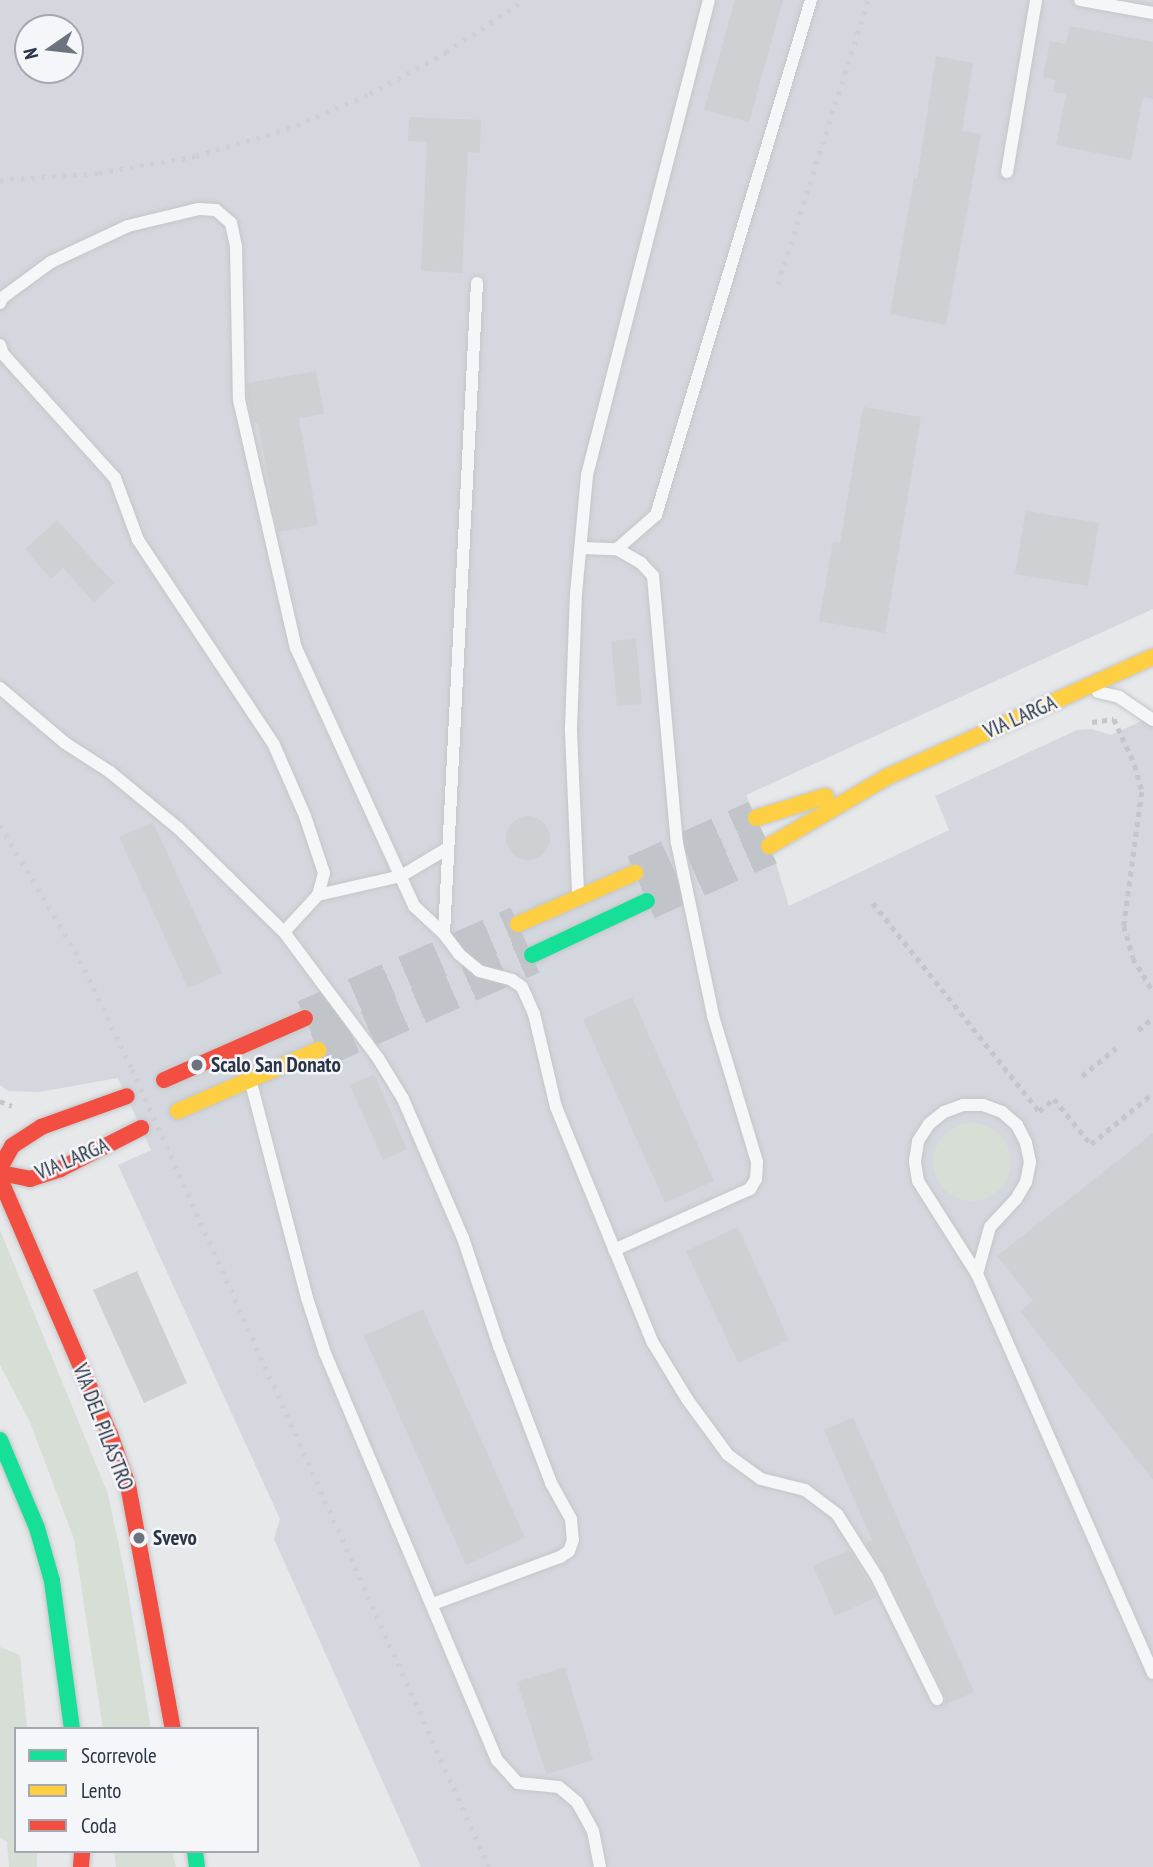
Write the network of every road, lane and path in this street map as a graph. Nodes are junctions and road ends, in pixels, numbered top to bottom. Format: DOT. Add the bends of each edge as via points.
graph roads {
  1 [pos="709,0"];
  2 [pos="811,0"];
  3 [pos="1036,0"];
  4 [pos="1080,0"];
  5 [pos="1153,13"];
  6 [pos="1007,172"];
  7 [pos="477,283"];
  8 [pos="0,303"];
  9 [pos="0,345"];
  10 [pos="582,548"];
  11 [pos="617,549"];
  12 [pos="1153,657"];
  13 [pos="0,688"];
  14 [pos="1084,688"];
  15 [pos="1114,719"];
  16 [pos="1153,720"];
  17 [pos="887,778"];
  18 [pos="756,818"];
  19 [pos="769,846"];
  20 [pos="448,848"];
  21 [pos="635,873"];
  22 [pos="401,876"];
  23 [pos="318,895"];
  24 [pos="579,896"];
  25 [pos="648,901"];
  26 [pos="873,903"];
  27 [pos="519,924"];
  28 [pos="284,932"];
  29 [pos="443,934"];
  30 [pos="531,955"];
  31 [pos="1153,991"];
  32 [pos="305,1018"];
  33 [pos="1153,1018"];
  34 [pos="1138,1030"];
  35 [pos="1116,1048"];
  36 [pos="318,1050"];
  37 [pos="1082,1076"];
  38 [pos="164,1080"];
  39 [pos="250,1080"];
  40 [pos="1153,1093"];
  41 [pos="127,1096"];
  42 [pos="178,1111"];
  43 [pos="141,1128"];
  44 [pos="0,1168"];
  45 [pos="0,1173"];
  46 [pos="0,1179"];
  47 [pos="614,1250"];
  48 [pos="977,1275"];
  49 [pos="0,1440"];
  50 [pos="433,1604"];
  51 [pos="1153,1673"];
  52 [pos="937,1699"];
  53 [pos="72,1727"];
  54 [pos="173,1727"];
  55 [pos="600,1867"];
  1 -- 10 [label="lane" via="587,475"];
  2 -- 11 [label="lane" via="656,515"];
  3 -- 6 [label="lane"];
  4 -- 5 [label="lane"];
  7 -- 20 [label="lane"];
  8 -- 22 [label="lane" via="51,262 128,226 200,209 216,211 231,223 236,247 239,400 296,648"];
  9 -- 23 [label="lane" via="2,354 115,478 138,540 274,745 324,873"];
  10 -- 11 [label="lane"];
  10 -- 24 [label="lane" via="571,729"];
  11 -- 47 [label="lane" via="653,576 677,843 713,1016 757,1162 750,1189"];
  12 -- 14 [label="street, VIA LARGA"];
  13 -- 28 [label="lane" via="55,736 110,772 178,828"];
  14 -- 16 [label="lane" via="1119,697"];
  14 -- 17 [label="street, VIA LARGA"];
  15 -- 31 [label="path" via="1142,792 1124,926 1133,958"];
  17 -- 18 [label="street, VIA LARGA"];
  17 -- 19 [label="street, VIA LARGA"];
  20 -- 22 [label="lane"];
  20 -- 29 [label="lane"];
  21 -- 24 [label="street"];
  22 -- 23 [label="lane"];
  22 -- 29 [label="lane" via="414,906"];
  23 -- 28 [label="lane"];
  24 -- 27 [label="street"];
  25 -- 30 [label="street"];
  26 -- 40 [label="path" via="1039,1111 1054,1098 1091,1144"];
  28 -- 50 [label="lane" via="378,1058 402,1099 463,1238 551,1483 571,1519 573,1540 569,1551 560,1557"];
  29 -- 47 [label="lane" via="480,971 522,987 534,1013 556,1107"];
  32 -- 38 [label="street"];
  33 -- 34 [label="path"];
  35 -- 37 [label="path"];
  36 -- 39 [label="street"];
  39 -- 42 [label="street"];
  39 -- 50 [label="lane" via="322,1342"];
  41 -- 44 [label="street, VIA LARGA" via="41,1127 12,1146"];
  43 -- 45 [label="street, VIA LARGA" via="30,1179"];
  46 -- 54 [label="street, VIA DEL PILASTRO" via="128,1485"];
  47 -- 52 [label="lane" via="653,1343 728,1455 761,1479 805,1490 852,1532"];
  48 -- 48 [label="lane" via="990,1227 1016,1199 1030,1162 1017,1125 1002,1112 983,1105 963,1105 929,1124 918,1141 915,1161 918,1181"];
  48 -- 51 [label="lane"];
  49 -- 53 [label="street" via="37,1528 52,1581"];
  50 -- 55 [label="lane" via="497,1760 518,1783 559,1787 577,1802 593,1831"];
}
